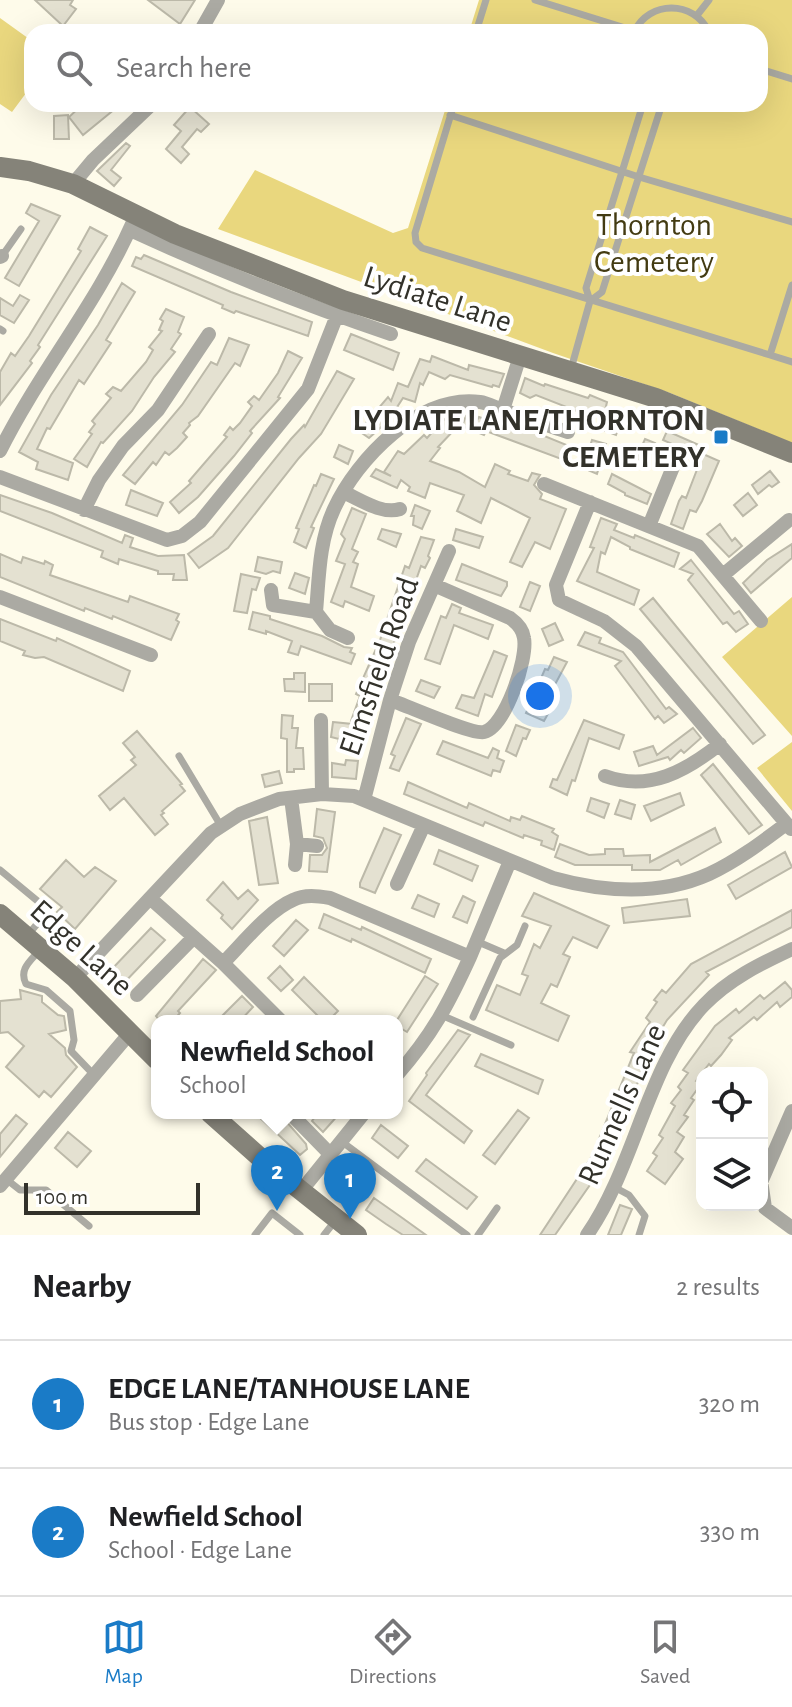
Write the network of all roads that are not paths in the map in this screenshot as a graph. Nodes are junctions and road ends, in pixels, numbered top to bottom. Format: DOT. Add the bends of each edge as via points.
graph roads {
  1 [pos="218,0"];
  2 [pos="486,0"];
  3 [pos="535,0"];
  4 [pos="709,0"];
  5 [pos="664,2"];
  6 [pos="698,14"];
  7 [pos="204,24"];
  8 [pos="478,24"];
  9 [pos="612,24"];
  10 [pos="638,24"];
  11 [pos="704,24"];
  12 [pos="768,72"];
  13 [pos="792,79"];
  14 [pos="144,112"];
  15 [pos="451,112"];
  16 [pos="640,112"];
  17 [pos="659,112"];
  18 [pos="450,115"];
  19 [pos="0,167"];
  20 [pos="622,170"];
  21 [pos="639,177"];
  22 [pos="73,184"];
  23 [pos="133,222"];
  24 [pos="792,222"];
  25 [pos="21,229"];
  26 [pos="1,256"];
  27 [pos="792,285"];
  28 [pos="590,301"];
  29 [pos="340,308"];
  30 [pos="209,334"];
  31 [pos="391,334"];
  32 [pos="770,355"];
  33 [pos="520,356"];
  34 [pos="792,362"];
  35 [pos="571,371"];
  36 [pos="503,410"];
  37 [pos="568,432"];
  38 [pos="0,451"];
  39 [pos="792,453"];
  40 [pos="673,467"];
  41 [pos="0,477"];
  42 [pos="544,484"];
  43 [pos="343,492"];
  44 [pos="590,502"];
  45 [pos="400,509"];
  46 [pos="84,510"];
  47 [pos="789,520"];
  48 [pos="649,526"];
  49 [pos="449,551"];
  50 [pos="723,575"];
  51 [pos="434,585"];
  52 [pos="271,590"];
  53 [pos="0,597"];
  54 [pos="316,612"];
  55 [pos="761,621"];
  56 [pos="348,638"];
  57 [pos="151,655"];
  58 [pos="390,700"];
  59 [pos="321,720"];
  60 [pos="720,744"];
  61 [pos="179,756"];
  62 [pos="605,776"];
  63 [pos="322,794"];
  64 [pos="291,798"];
  65 [pos="364,800"];
  66 [pos="424,825"];
  67 [pos="221,826"];
  68 [pos="789,827"];
  69 [pos="297,844"];
  70 [pos="317,846"];
  71 [pos="510,861"];
  72 [pos="295,865"];
  73 [pos="0,870"];
  74 [pos="397,884"];
  75 [pos="151,899"];
  76 [pos="0,914"];
  77 [pos="525,926"];
  78 [pos="194,937"];
  79 [pos="476,941"];
  80 [pos="34,942"];
  81 [pos="792,949"];
  82 [pos="504,953"];
  83 [pos="470,957"];
  84 [pos="223,963"];
  85 [pos="75,978"];
  86 [pos="146,991"];
  87 [pos="271,1015"];
  88 [pos="441,1015"];
  89 [pos="473,1017"];
  90 [pos="130,1033"];
  91 [pos="511,1045"];
  92 [pos="151,1054"];
  93 [pos="403,1068"];
  94 [pos="95,1076"];
  95 [pos="792,1111"];
  96 [pos="217,1119"];
  97 [pos="296,1119"];
  98 [pos="359,1119"];
  99 [pos="341,1141"];
  100 [pos="330,1154"];
  101 [pos="768,1166"];
  102 [pos="3,1182"];
  103 [pos="616,1188"];
  104 [pos="301,1191"];
  105 [pos="497,1208"];
  106 [pos="768,1210"];
  107 [pos="89,1226"];
  108 [pos="330,1227"];
  109 [pos="792,1228"];
  110 [pos="255,1235"];
  111 [pos="300,1235"];
  112 [pos="357,1235"];
  113 [pos="467,1235"];
  114 [pos="478,1235"];
  115 [pos="587,1235"];
  116 [pos="639,1235"];
  1 -- 7 [label="street"];
  2 -- 8 [label="lane"];
  3 -- 9 [label="lane"];
  4 -- 6 [label="lane"];
  5 -- 6 [label="lane"];
  5 -- 10 [label="lane"];
  6 -- 11 [label="lane"];
  12 -- 13 [label="lane"];
  14 -- 22 [label="street"];
  15 -- 18 [label="lane"];
  16 -- 20 [label="lane"];
  17 -- 21 [label="lane"];
  18 -- 20 [label="lane"];
  18 -- 28 [label="lane" via="416,242"];
  19 -- 22 [label="main road, Lydiate Lane"];
  20 -- 21 [label="lane"];
  20 -- 28 [label="lane" via="586,288"];
  21 -- 24 [label="lane"];
  21 -- 28 [label="lane" via="602,292"];
  22 -- 23 [label="main road, Lydiate Lane"];
  23 -- 29 [label="main road, Lydiate Lane" via="175,234"];
  23 -- 38 [label="street" via="97,294"];
  25 -- 26 [label="lane"];
  27 -- 32 [label="lane"];
  28 -- 32 [label="lane"];
  28 -- 35 [label="lane"];
  29 -- 31 [label="street, Lydiate Lane"];
  29 -- 33 [label="main road, Lydiate Lane"];
  29 -- 46 [label="street" via="308,389 200,522 167,540"];
  30 -- 46 [label="street" via="158,410 123,446"];
  32 -- 34 [label="lane"];
  33 -- 35 [label="main road, Lydiate Lane"];
  33 -- 36 [label="street"];
  35 -- 39 [label="main road, Lydiate Lane" via="656,398"];
  36 -- 37 [label="street"];
  36 -- 43 [label="street" via="480,402 454,404 413,419 380,444"];
  40 -- 48 [label="street"];
  41 -- 46 [label="street"];
  42 -- 44 [label="street"];
  43 -- 45 [label="street" via="383,510"];
  43 -- 54 [label="street" via="322,547"];
  44 -- 48 [label="street"];
  44 -- 60 [label="street" via="556,585 559,600 623,633"];
  47 -- 50 [label="street"];
  48 -- 50 [label="street" via="698,546"];
  49 -- 51 [label="street, Elmsfield Road"];
  50 -- 55 [label="street"];
  51 -- 58 [label="street, Elmsfield Road"];
  51 -- 58 [label="street" via="518,625 524,638 521,672 494,726 485,732"];
  52 -- 54 [label="street" via="273,605"];
  53 -- 57 [label="street"];
  54 -- 56 [label="street" via="330,630"];
  58 -- 65 [label="street, Elmsfield Road"];
  59 -- 63 [label="street"];
  60 -- 62 [label="street" via="682,771 635,783"];
  60 -- 68 [label="street"];
  61 -- 67 [label="lane"];
  63 -- 64 [label="street"];
  63 -- 65 [label="street"];
  64 -- 67 [label="street" via="240,814"];
  64 -- 69 [label="street"];
  65 -- 66 [label="street"];
  66 -- 71 [label="street"];
  66 -- 74 [label="street"];
  67 -- 75 [label="street"];
  68 -- 71 [label="street" via="708,875 631,891 579,886"];
  69 -- 70 [label="street"];
  69 -- 72 [label="street"];
  71 -- 79 [label="street"];
  73 -- 80 [label="lane" via="47,910"];
  75 -- 78 [label="street"];
  75 -- 85 [label="street"];
  76 -- 80 [label="main road, Edge Lane"];
  77 -- 82 [label="lane" via="517,945"];
  78 -- 84 [label="street"];
  78 -- 86 [label="street"];
  79 -- 82 [label="lane"];
  79 -- 83 [label="street"];
  80 -- 85 [label="main road, Edge Lane"];
  80 -- 94 [label="lane" via="25,967 26,984 46,990 70,1011 71,1051"];
  81 -- 103 [label="street, Runnells Lane" via="728,984 693,1017 664,1066"];
  82 -- 89 [label="lane"];
  83 -- 84 [label="street" via="330,898 311,896 277,910"];
  83 -- 88 [label="street"];
  84 -- 87 [label="street"];
  85 -- 90 [label="main road, Edge Lane"];
  88 -- 91 [label="lane"];
  88 -- 93 [label="street"];
  90 -- 92 [label="main road, Edge Lane"];
  90 -- 94 [label="street"];
  94 -- 102 [label="street"];
  95 -- 101 [label="street"];
  96 -- 104 [label="main road"];
  97 -- 100 [label="street"];
  98 -- 99 [label="street"];
  99 -- 100 [label="street"];
  99 -- 113 [label="lane"];
  100 -- 104 [label="street"];
  102 -- 107 [label="lane" via="20,1190 46,1190"];
  103 -- 115 [label="street, Runnells Lane"];
  103 -- 116 [label="lane" via="645,1216"];
  104 -- 108 [label="main road"];
  105 -- 114 [label="lane"];
  106 -- 109 [label="street"];
  108 -- 112 [label="main road"];
  110 -- 111 [label="lane" via="272,1213"];
}
